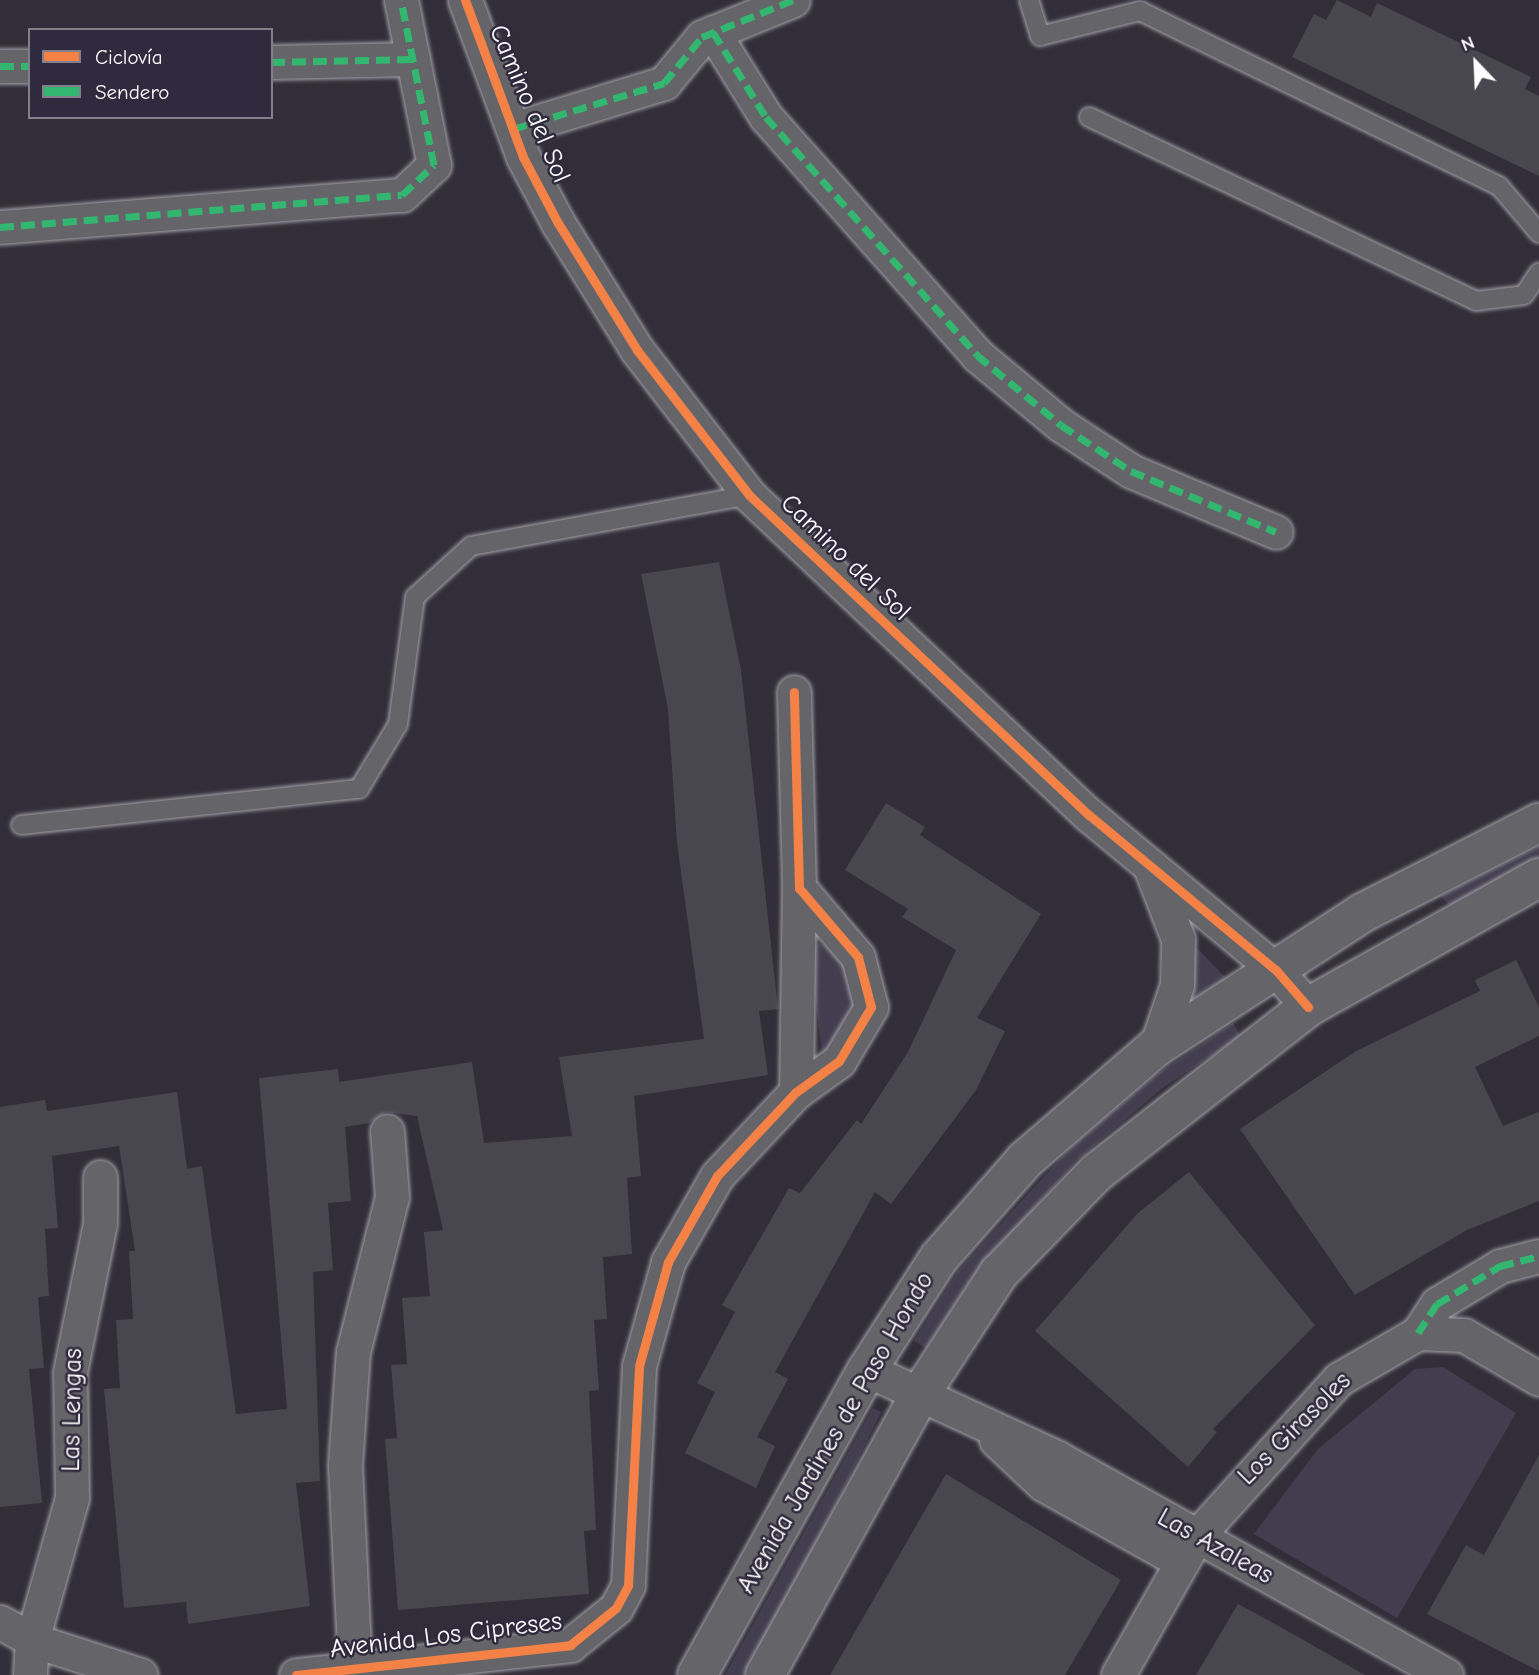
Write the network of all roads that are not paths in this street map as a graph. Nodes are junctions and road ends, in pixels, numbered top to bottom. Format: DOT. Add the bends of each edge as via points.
graph roads {
  1 [pos="401,0"];
  2 [pos="464,0"];
  3 [pos="793,0"];
  4 [pos="1029,0"];
  5 [pos="713,32"];
  6 [pos="413,60"];
  7 [pos="273,62"];
  8 [pos="0,66"];
  9 [pos="28,66"];
  10 [pos="1088,117"];
  11 [pos="513,129"];
  12 [pos="0,227"];
  13 [pos="1539,233"];
  14 [pos="1539,273"];
  15 [pos="749,495"];
  16 [pos="1276,532"];
  17 [pos="794,692"];
  18 [pos="1539,823"];
  19 [pos="21,825"];
  20 [pos="1150,867"];
  21 [pos="1539,878"];
  22 [pos="799,888"];
  23 [pos="1276,970"];
  24 [pos="1308,1007"];
  25 [pos="1156,1047"];
  26 [pos="796,1092"];
  27 [pos="387,1131"];
  28 [pos="100,1177"];
  29 [pos="1539,1256"];
  30 [pos="1418,1333"];
  31 [pos="867,1370"];
  32 [pos="1539,1379"];
  33 [pos="919,1396"];
  34 [pos="1189,1550"];
  35 [pos="0,1622"];
  36 [pos="32,1640"];
  37 [pos="355,1671"];
  38 [pos="11,1675"];
  39 [pos="30,1675"];
  40 [pos="141,1675"];
  41 [pos="296,1675"];
  42 [pos="697,1675"];
  43 [pos="765,1675"];
  44 [pos="1118,1675"];
  45 [pos="1446,1675"];
  1 -- 6 [label="street"];
  2 -- 11 [label="street, Camino del Sol"];
  3 -- 5 [label="street"];
  4 -- 13 [label="lane" via="1040,36 1140,11 1499,186"];
  5 -- 11 [label="street" via="664,83"];
  5 -- 16 [label="street" via="766,117 977,355 1061,425 1131,471"];
  6 -- 7 [label="street"];
  6 -- 12 [label="street" via="434,165 402,195"];
  8 -- 9 [label="street"];
  10 -- 14 [label="lane" via="1476,301 1524,295"];
  11 -- 15 [label="street, Camino del Sol" via="603,297 680,412"];
  15 -- 19 [label="lane" via="471,546 415,597 398,724 359,789"];
  15 -- 20 [label="street, Camino del Sol"];
  17 -- 22 [label="street"];
  18 -- 23 [label="street, Avenida Jardines de Paso Hondo" via="1362,914"];
  20 -- 23 [label="street, Camino del Sol"];
  20 -- 25 [label="street, Camino del Sol" via="1178,939 1177,985"];
  21 -- 24 [label="street, Avenida Jardines de Paso Hondo"];
  22 -- 26 [label="street"];
  22 -- 26 [label="street, Avenida Los Cipreses" via="858,957 871,1007 839,1061"];
  23 -- 24 [label="street, Camino del Sol"];
  23 -- 25 [label="street, Avenida Jardines de Paso Hondo"];
  24 -- 33 [label="street, Avenida Jardines de Paso Hondo" via="1097,1172 999,1273"];
  25 -- 31 [label="street, Avenida Jardines de Paso Hondo" via="1025,1160 939,1258"];
  26 -- 37 [label="street, Avenida Los Cipreses" via="717,1176 668,1262 639,1366 634,1556 616,1608 570,1645"];
  27 -- 37 [label="street" via="392,1197 353,1352 345,1465"];
  28 -- 36 [label="street, Las Lengas" via="100,1223 69,1372 72,1498"];
  29 -- 30 [label="street, Los Girasoles" via="1500,1266 1437,1304"];
  30 -- 32 [label="street" via="1464,1335"];
  30 -- 34 [label="street, Los Girasoles" via="1339,1379"];
  31 -- 33 [label="street, Las Azaleas"];
  31 -- 42 [label="street, Avenida Jardines de Paso Hondo"];
  33 -- 34 [label="street, Las Azaleas" via="1056,1457"];
  33 -- 43 [label="street, Avenida Jardines de Paso Hondo"];
  34 -- 44 [label="street, Los Girasoles"];
  34 -- 45 [label="street, Las Azaleas"];
  35 -- 36 [label="street"];
  36 -- 38 [label="street, Las Lengas"];
  36 -- 39 [label="street, Las Lengas"];
  36 -- 40 [label="street"];
  37 -- 41 [label="street, Avenida Los Cipreses"];
}
